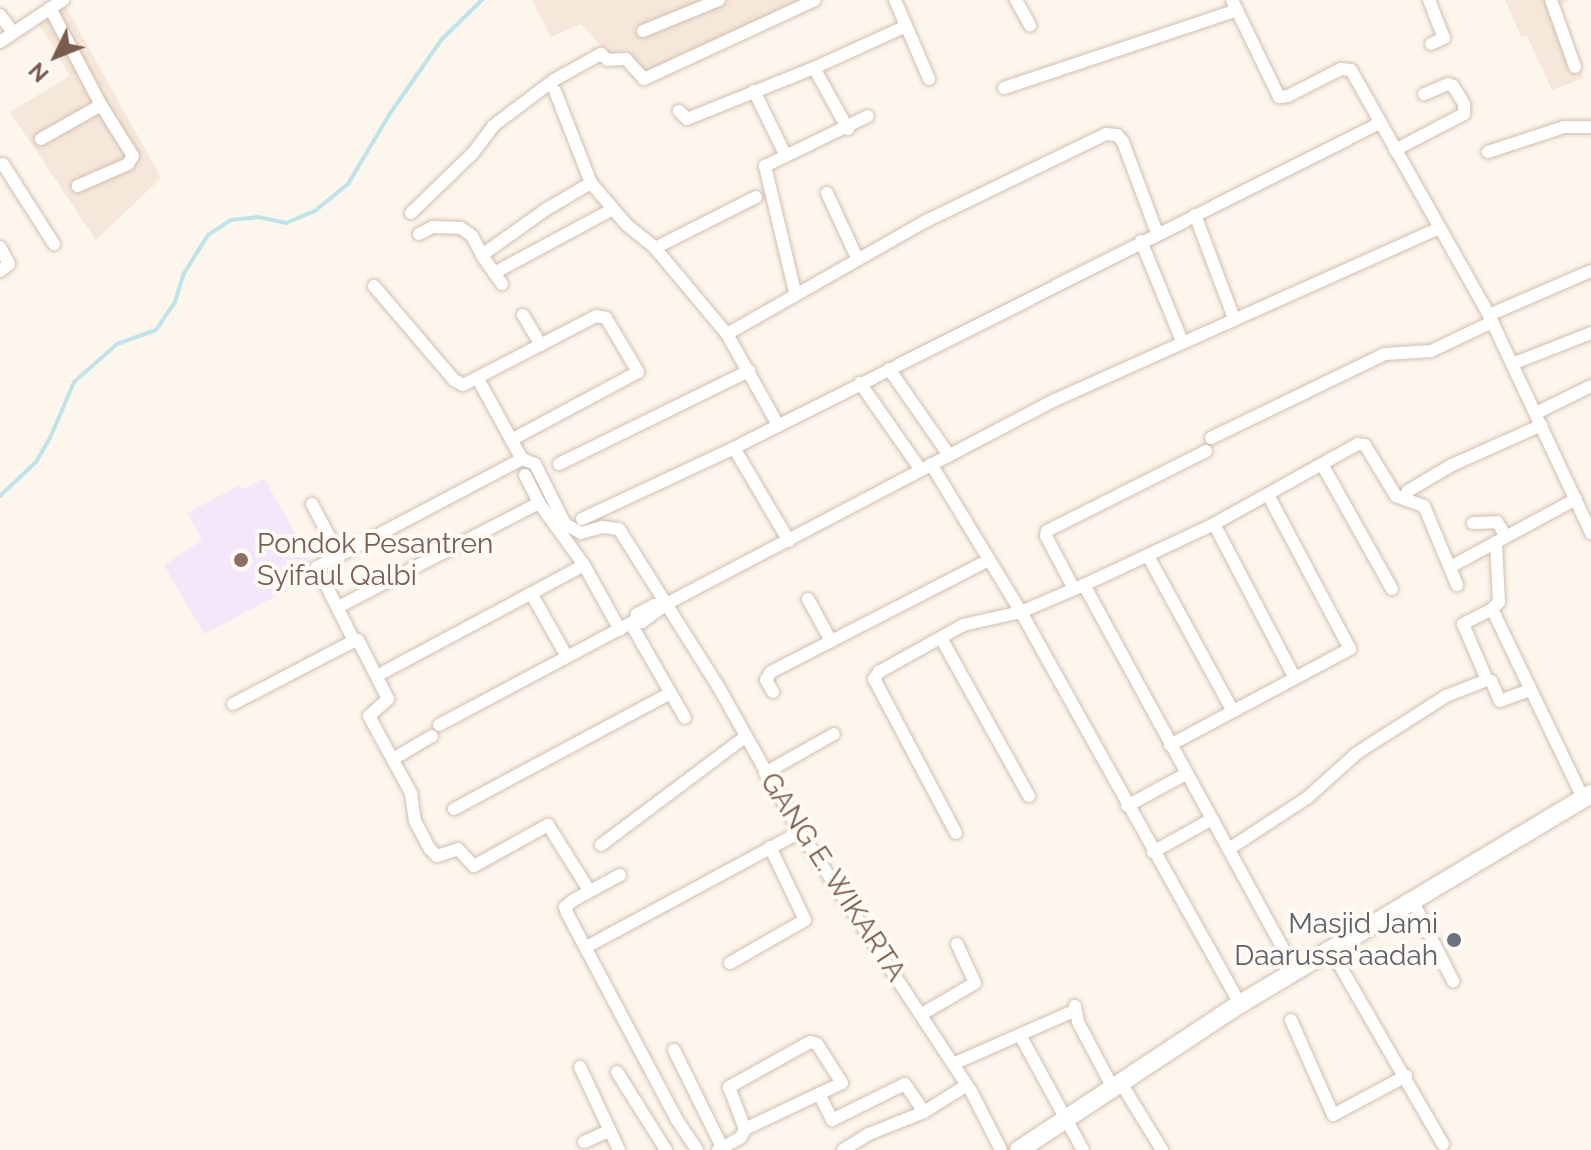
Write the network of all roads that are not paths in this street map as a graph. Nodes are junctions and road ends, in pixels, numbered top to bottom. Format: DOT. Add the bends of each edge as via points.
graph roads {
  1 [pos="63,0"];
  2 [pos="719,0"];
  3 [pos="815,0"];
  4 [pos="895,0"];
  5 [pos="1016,0"];
  6 [pos="1429,0"];
  7 [pos="1551,0"];
  8 [pos="1234,5"];
  9 [pos="50,8"];
  10 [pos="0,15"];
  11 [pos="1030,25"];
  12 [pos="906,26"];
  13 [pos="643,31"];
  14 [pos="13,32"];
  15 [pos="0,42"];
  16 [pos="1431,44"];
  17 [pos="1575,67"];
  18 [pos="814,68"];
  19 [pos="929,79"];
  20 [pos="1004,88"];
  21 [pos="555,91"];
  22 [pos="754,91"];
  23 [pos="1424,94"];
  24 [pos="101,105"];
  25 [pos="679,111"];
  26 [pos="868,116"];
  27 [pos="1380,123"];
  28 [pos="1591,127"];
  29 [pos="848,129"];
  30 [pos="41,139"];
  31 [pos="1395,150"];
  32 [pos="1488,152"];
  33 [pos="786,156"];
  34 [pos="1,163"];
  35 [pos="591,183"];
  36 [pos="78,186"];
  37 [pos="827,193"];
  38 [pos="756,197"];
  39 [pos="613,209"];
  40 [pos="411,213"];
  41 [pos="1195,215"];
  42 [pos="1439,228"];
  43 [pos="1157,233"];
  44 [pos="419,234"];
  45 [pos="1141,241"];
  46 [pos="54,244"];
  47 [pos="0,247"];
  48 [pos="655,248"];
  49 [pos="482,255"];
  50 [pos="857,258"];
  51 [pos="0,271"];
  52 [pos="1591,271"];
  53 [pos="374,286"];
  54 [pos="795,292"];
  55 [pos="523,315"];
  56 [pos="1234,318"];
  57 [pos="1490,319"];
  58 [pos="1591,333"];
  59 [pos="727,334"];
  60 [pos="1182,341"];
  61 [pos="541,345"];
  62 [pos="1512,364"];
  63 [pos="889,369"];
  64 [pos="749,371"];
  65 [pos="478,379"];
  66 [pos="860,383"];
  67 [pos="1591,386"];
  68 [pos="1539,419"];
  69 [pos="778,425"];
  70 [pos="1211,438"];
  71 [pos="511,440"];
  72 [pos="734,448"];
  73 [pos="1206,451"];
  74 [pos="949,455"];
  75 [pos="522,459"];
  76 [pos="559,464"];
  77 [pos="1323,466"];
  78 [pos="926,467"];
  79 [pos="525,475"];
  80 [pos="1268,495"];
  81 [pos="1404,499"];
  82 [pos="1576,499"];
  83 [pos="539,503"];
  84 [pos="312,504"];
  85 [pos="582,519"];
  86 [pos="1473,523"];
  87 [pos="1214,524"];
  88 [pos="1591,533"];
  89 [pos="1501,538"];
  90 [pos="789,541"];
  91 [pos="339,555"];
  92 [pos="1148,556"];
  93 [pos="989,560"];
  94 [pos="584,565"];
  95 [pos="1452,566"];
  96 [pos="1457,585"];
  97 [pos="1079,587"];
  98 [pos="1392,589"];
  99 [pos="531,593"];
  100 [pos="808,599"];
  101 [pos="344,604"];
  102 [pos="666,604"];
  103 [pos="1492,609"];
  104 [pos="1021,612"];
  105 [pos="628,625"];
  106 [pos="941,638"];
  107 [pos="354,641"];
  108 [pos="831,641"];
  109 [pos="567,657"];
  110 [pos="384,672"];
  111 [pos="1295,678"];
  112 [pos="1487,680"];
  113 [pos="1530,690"];
  114 [pos="773,692"];
  115 [pos="670,693"];
  116 [pos="233,704"];
  117 [pos="1233,711"];
  118 [pos="685,718"];
  119 [pos="834,734"];
  120 [pos="745,737"];
  121 [pos="1170,745"];
  122 [pos="393,759"];
  123 [pos="765,773"];
  124 [pos="1186,774"];
  125 [pos="1029,796"];
  126 [pos="1587,796"];
  127 [pos="1127,806"];
  128 [pos="454,809"];
  129 [pos="1212,819"];
  130 [pos="800,832"];
  131 [pos="956,833"];
  132 [pos="601,845"];
  133 [pos="770,847"];
  134 [pos="1229,849"];
  135 [pos="1153,852"];
  136 [pos="620,875"];
  137 [pos="589,890"];
  138 [pos="1413,902"];
  139 [pos="957,944"];
  140 [pos="590,945"];
  141 [pos="1332,952"];
  142 [pos="730,963"];
  143 [pos="1296,972"];
  144 [pos="1453,981"];
  145 [pos="1240,1004"];
  146 [pos="922,1014"];
  147 [pos="1291,1020"];
  148 [pos="1020,1035"];
  149 [pos="674,1050"];
  150 [pos="953,1064"];
  151 [pos="580,1067"];
  152 [pos="617,1072"];
  153 [pos="1406,1076"];
  154 [pos="967,1085"];
  155 [pos="1117,1085"];
  156 [pos="819,1094"];
  157 [pos="924,1112"];
  158 [pos="1067,1117"];
  159 [pos="745,1129"];
  160 [pos="609,1131"];
  161 [pos="584,1142"];
  162 [pos="1443,1144"];
  163 [pos="720,1148"];
  164 [pos="619,1150"];
  165 [pos="666,1150"];
  166 [pos="697,1150"];
  167 [pos="843,1150"];
  168 [pos="1001,1150"];
  169 [pos="1019,1150"];
  170 [pos="1083,1150"];
  171 [pos="1162,1150"];
  1 -- 9 [label="street"];
  2 -- 13 [label="street"];
  3 -- 40 [label="street" via="644,79 626,59 608,60 601,54 554,80 493,126"];
  4 -- 12 [label="street"];
  5 -- 11 [label="street"];
  6 -- 16 [label="street" via="1444,38"];
  7 -- 17 [label="street"];
  8 -- 20 [label="street"];
  8 -- 27 [label="street" via="1279,97 1351,70"];
  9 -- 14 [label="street"];
  9 -- 24 [label="street"];
  10 -- 14 [label="street"];
  12 -- 18 [label="street"];
  12 -- 19 [label="street"];
  14 -- 15 [label="street"];
  18 -- 22 [label="street"];
  18 -- 29 [label="street"];
  21 -- 35 [label="street"];
  22 -- 25 [label="street" via="687,119"];
  22 -- 33 [label="street"];
  23 -- 31 [label="street" via="1453,86 1464,114"];
  24 -- 30 [label="street"];
  24 -- 36 [label="street" via="133,156 128,164"];
  26 -- 29 [label="street"];
  27 -- 31 [label="street"];
  27 -- 41 [label="street"];
  28 -- 32 [label="street" via="1564,127"];
  29 -- 33 [label="street"];
  31 -- 42 [label="street"];
  33 -- 54 [label="street" via="765,166"];
  34 -- 46 [label="street"];
  35 -- 39 [label="street"];
  35 -- 49 [label="street"];
  37 -- 50 [label="street"];
  38 -- 48 [label="street"];
  39 -- 48 [label="street"];
  39 -- 49 [label="street" via="498,278"];
  41 -- 43 [label="street"];
  41 -- 56 [label="street"];
  42 -- 56 [label="street"];
  42 -- 57 [label="street"];
  43 -- 45 [label="street"];
  43 -- 50 [label="street" via="1123,142 1106,134"];
  44 -- 49 [label="street" via="433,227 461,228"];
  45 -- 60 [label="street"];
  45 -- 63 [label="street"];
  47 -- 51 [label="street" via="9,264"];
  48 -- 59 [label="street"];
  50 -- 54 [label="street"];
  52 -- 57 [label="street"];
  53 -- 65 [label="street" via="454,380 463,385"];
  54 -- 59 [label="street"];
  55 -- 61 [label="street"];
  56 -- 60 [label="street"];
  57 -- 62 [label="street"];
  57 -- 70 [label="street" via="1431,351 1385,354"];
  58 -- 62 [label="street"];
  59 -- 64 [label="street"];
  60 -- 74 [label="street"];
  61 -- 65 [label="street"];
  61 -- 71 [label="street" via="601,315 638,372"];
  62 -- 68 [label="street"];
  63 -- 66 [label="street"];
  63 -- 74 [label="street"];
  64 -- 69 [label="street"];
  64 -- 76 [label="street"];
  65 -- 71 [label="street"];
  66 -- 69 [label="street"];
  66 -- 78 [label="street"];
  67 -- 68 [label="street"];
  68 -- 81 [label="street" via="1432,476"];
  68 -- 82 [label="street"];
  69 -- 72 [label="street"];
  71 -- 75 [label="street"];
  72 -- 85 [label="street"];
  72 -- 90 [label="street"];
  73 -- 97 [label="street" via="1047,531"];
  74 -- 78 [label="street"];
  75 -- 91 [label="street"];
  75 -- 102 [label="street, GANG E. WIKARTA" via="535,464 571,530 619,529"];
  77 -- 80 [label="street"];
  77 -- 81 [label="street" via="1358,444 1365,445 1396,496"];
  77 -- 98 [label="street"];
  78 -- 90 [label="street"];
  78 -- 93 [label="street"];
  79 -- 83 [label="street"];
  80 -- 87 [label="street"];
  80 -- 111 [label="street" via="1351,644 1349,651"];
  81 -- 95 [label="street" via="1424,506"];
  82 -- 88 [label="street"];
  82 -- 89 [label="street"];
  83 -- 94 [label="street"];
  83 -- 101 [label="street"];
  84 -- 91 [label="street"];
  86 -- 89 [label="street" via="1497,522"];
  87 -- 92 [label="street"];
  87 -- 111 [label="street"];
  89 -- 95 [label="street"];
  89 -- 103 [label="street" via="1499,602"];
  90 -- 102 [label="street"];
  91 -- 107 [label="street" via="317,567"];
  92 -- 97 [label="street"];
  92 -- 117 [label="street"];
  93 -- 104 [label="street"];
  93 -- 108 [label="street"];
  94 -- 99 [label="street"];
  94 -- 105 [label="street"];
  95 -- 96 [label="street"];
  97 -- 104 [label="street"];
  97 -- 121 [label="street"];
  99 -- 109 [label="street"];
  99 -- 110 [label="street"];
  100 -- 108 [label="street"];
  102 -- 105 [label="street" via="642,622"];
  102 -- 120 [label="street, GANG E. WIKARTA"];
  103 -- 112 [label="street" via="1462,626"];
  103 -- 113 [label="street"];
  104 -- 106 [label="street" via="963,625"];
  104 -- 127 [label="street"];
  105 -- 109 [label="street"];
  105 -- 115 [label="street"];
  106 -- 125 [label="street"];
  106 -- 131 [label="street" via="874,679"];
  107 -- 116 [label="street"];
  107 -- 122 [label="street" via="388,699 369,716"];
  108 -- 114 [label="street" via="771,672 766,680"];
  109 -- 122 [label="street"];
  111 -- 117 [label="street"];
  112 -- 113 [label="street" via="1502,702"];
  112 -- 134 [label="street" via="1446,696 1357,753 1307,798"];
  113 -- 126 [label="street"];
  115 -- 118 [label="street"];
  115 -- 128 [label="street"];
  117 -- 121 [label="street"];
  119 -- 123 [label="street"];
  120 -- 123 [label="street, GANG E. WIKARTA"];
  120 -- 132 [label="street"];
  121 -- 124 [label="street"];
  122 -- 137 [label="street" via="411,793 423,840 437,856 458,849 474,866 548,825"];
  123 -- 130 [label="street, GANG E. WIKARTA"];
  124 -- 127 [label="street"];
  124 -- 129 [label="street"];
  126 -- 138 [label="main road"];
  127 -- 135 [label="street"];
  129 -- 134 [label="street"];
  129 -- 135 [label="street"];
  130 -- 133 [label="street"];
  130 -- 146 [label="street, GANG E. WIKARTA"];
  133 -- 140 [label="street"];
  133 -- 142 [label="street" via="805,920"];
  134 -- 143 [label="street"];
  135 -- 145 [label="street"];
  136 -- 137 [label="street"];
  137 -- 166 [label="street" via="565,907 567,913"];
  138 -- 141 [label="main road"];
  138 -- 144 [label="street"];
  139 -- 146 [label="street" via="975,983"];
  141 -- 143 [label="main road"];
  141 -- 153 [label="street"];
  143 -- 145 [label="main road"];
  145 -- 155 [label="main road"];
  146 -- 150 [label="street, GANG E. WIKARTA"];
  147 -- 153 [label="street" via="1333,1115"];
  148 -- 150 [label="street"];
  148 -- 155 [label="street" via="1074,1009"];
  148 -- 158 [label="street"];
  149 -- 163 [label="street"];
  150 -- 154 [label="street, GANG E. WIKARTA"];
  151 -- 160 [label="street"];
  152 -- 165 [label="street"];
  153 -- 162 [label="street"];
  154 -- 157 [label="street"];
  154 -- 168 [label="street, GANG E. WIKARTA"];
  155 -- 158 [label="main road"];
  155 -- 171 [label="street"];
  156 -- 157 [label="street" via="832,1120 906,1084"];
  156 -- 159 [label="street"];
  156 -- 159 [label="street" via="842,1083 817,1044 810,1042 729,1087"];
  157 -- 167 [label="street"];
  158 -- 169 [label="main road"];
  158 -- 170 [label="street"];
  159 -- 163 [label="street"];
  160 -- 161 [label="street"];
  160 -- 164 [label="street"];
}
